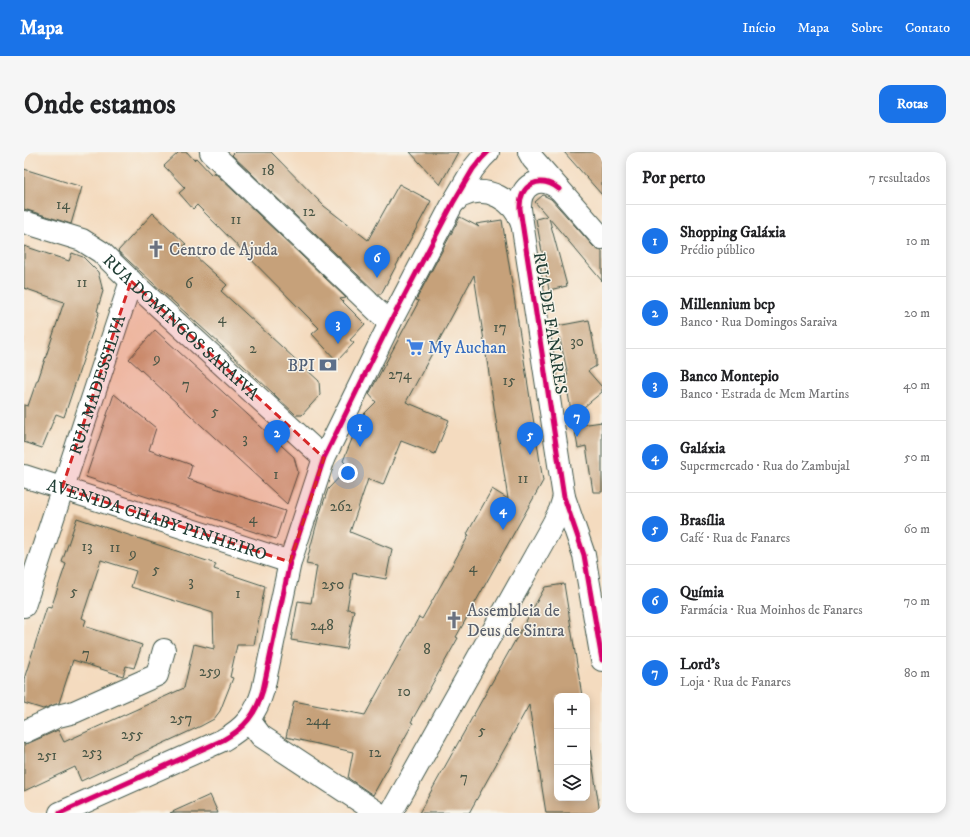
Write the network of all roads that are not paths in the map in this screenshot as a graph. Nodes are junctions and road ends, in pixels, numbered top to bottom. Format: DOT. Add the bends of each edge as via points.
graph roads {
  1 [pos="211,152"];
  2 [pos="488,152"];
  3 [pos="529,152"];
  4 [pos="559,189"];
  5 [pos="453,203"];
  6 [pos="24,222"];
  7 [pos="522,226"];
  8 [pos="602,238"];
  9 [pos="131,281"];
  10 [pos="390,323"];
  11 [pos="324,458"];
  12 [pos="24,476"];
  13 [pos="62,488"];
  14 [pos="564,497"];
  15 [pos="290,562"];
  16 [pos="24,606"];
  17 [pos="164,650"];
  18 [pos="602,660"];
  19 [pos="249,720"];
  20 [pos="24,732"];
  21 [pos="60,813"];
  22 [pos="378,813"];
  23 [pos="391,813"];
  1 -- 10 [label="street"];
  2 -- 5 [label="street" via="473,170"];
  3 -- 4 [label="street"];
  4 -- 7 [label="street" via="544,181 532,184 523,191 519,202"];
  4 -- 8 [label="street"];
  5 -- 7 [label="street" via="462,196 473,193 496,195 514,208"];
  5 -- 10 [label="street"];
  6 -- 9 [label="street, RUA DOMINGOS SARAIVA" via="82,240 101,252"];
  7 -- 14 [label="street, RUA DE FANARES"];
  9 -- 11 [label="street, RUA DOMINGOS SARAIVA"];
  9 -- 13 [label="street, RUA MADESSILVA"];
  10 -- 11 [label="street"];
  11 -- 15 [label="street"];
  12 -- 13 [label="street, AVENIDA CHABY PINHEIRO"];
  13 -- 15 [label="street, AVENIDA CHABY PINHEIRO"];
  13 -- 16 [label="street, RUA MADESSILVA"];
  14 -- 18 [label="street, RUA DE FANARES" via="584,556"];
  14 -- 23 [label="street" via="553,524"];
  15 -- 19 [label="street" via="263,690"];
  17 -- 20 [label="street" via="157,675"];
  19 -- 21 [label="street" via="242,728 223,740"];
  19 -- 22 [label="street" via="262,736"];
}
